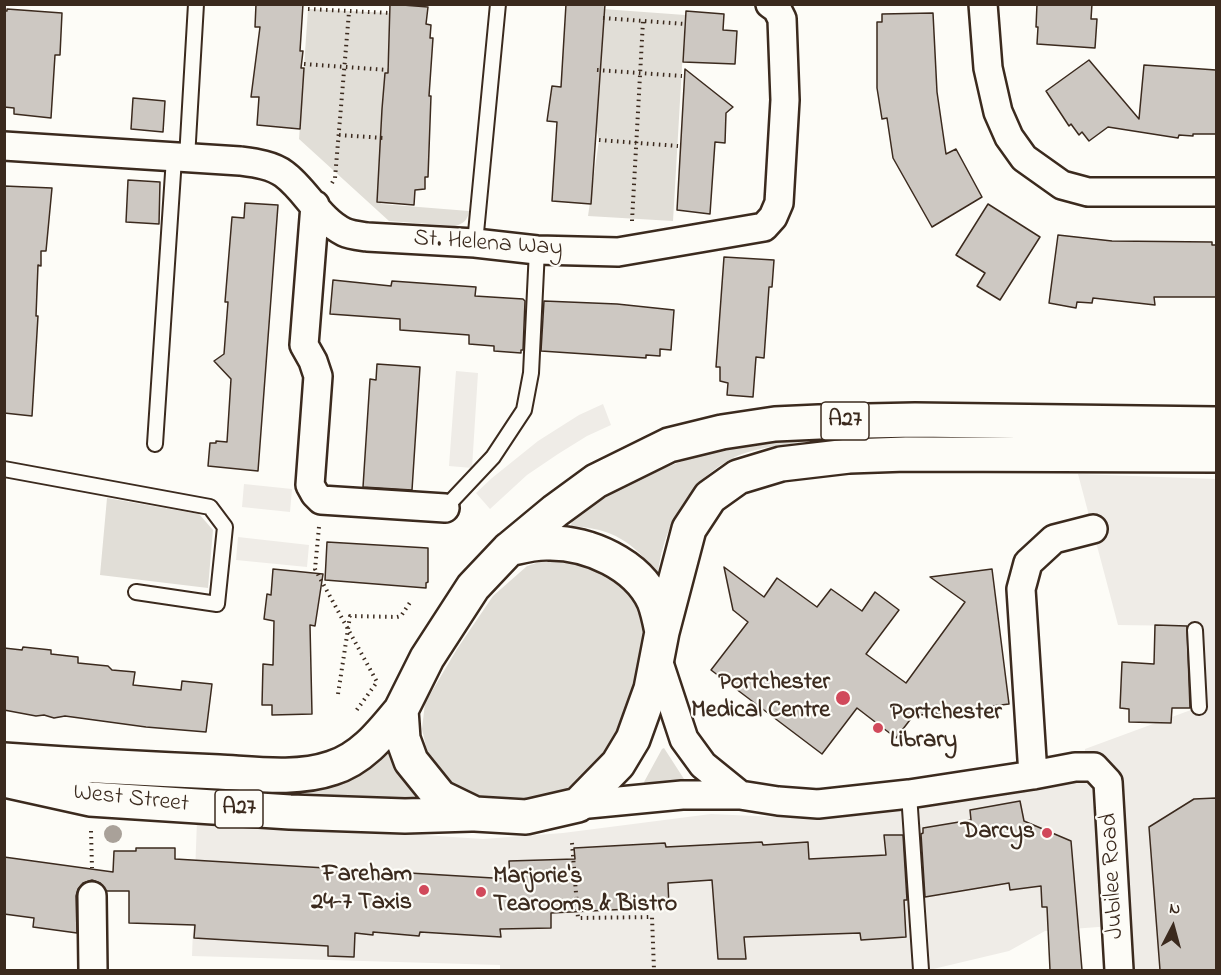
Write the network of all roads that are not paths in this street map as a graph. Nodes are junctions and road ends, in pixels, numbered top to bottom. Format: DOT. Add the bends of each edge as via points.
graph roads {
  1 [pos="196,4"];
  2 [pos="498,4"];
  3 [pos="770,4"];
  4 [pos="983,4"];
  5 [pos="4,146"];
  6 [pos="180,158"];
  7 [pos="1216,192"];
  8 [pos="315,205"];
  9 [pos="475,243"];
  10 [pos="537,250"];
  11 [pos="1216,424"];
  12 [pos="155,444"];
  13 [pos="1216,455"];
  14 [pos="4,469"];
  15 [pos="445,508"];
  16 [pos="1093,529"];
  17 [pos="508,550"];
  18 [pos="136,592"];
  19 [pos="1196,630"];
  20 [pos="660,646"];
  21 [pos="1199,707"];
  22 [pos="401,710"];
  23 [pos="4,760"];
  24 [pos="1033,775"];
  25 [pos="4,780"];
  26 [pos="909,794"];
  27 [pos="740,795"];
  28 [pos="578,805"];
  29 [pos="476,814"];
  30 [pos="92,896"];
  31 [pos="93,970"];
  32 [pos="921,970"];
  33 [pos="1119,970"];
  1 -- 6 [label="lane"];
  2 -- 9 [label="lane"];
  3 -- 10 [label="street, St. Helena Way" via="782,19 785,100 779,203 773,217 764,226 630,250"];
  4 -- 7 [label="street" via="988,68 998,112 1024,158 1062,185 1088,192"];
  5 -- 6 [label="street, St. Helena Way"];
  6 -- 8 [label="street, St. Helena Way" via="266,165 283,172"];
  6 -- 12 [label="lane"];
  8 -- 9 [label="street, St. Helena Way" via="345,233"];
  8 -- 15 [label="street" via="304,345 318,376 310,485 321,500"];
  9 -- 10 [label="street, St. Helena Way"];
  10 -- 15 [label="lane" via="531,373 524,410 493,457"];
  11 -- 17 [label="main road, A27" via="869,420 775,424 722,432 669,445 596,482"];
  13 -- 20 [label="main road, A27" via="849,456 781,464 738,477 710,497 689,529"];
  14 -- 18 [label="lane" via="210,507 225,527 217,604"];
  16 -- 24 [label="street" via="1054,539 1028,563 1021,589"];
  17 -- 20 [label="main road" via="548,542 612,558 641,581 654,601"];
  17 -- 22 [label="main road, West Street" via="473,587 447,624"];
  19 -- 21 [label="lane"];
  20 -- 27 [label="street" via="684,740 703,765"];
  20 -- 28 [label="main road" via="651,689 633,739 618,764"];
  22 -- 23 [label="main road, West Street / A27" via="375,742 334,768 319,772 287,775"];
  22 -- 29 [label="main road" via="403,739 411,761 440,797"];
  24 -- 26 [label="street"];
  24 -- 33 [label="street, Jubilee Road" via="1094,767 1108,782"];
  25 -- 29 [label="main road, West Street / A27" via="90,799 290,812"];
  26 -- 27 [label="street" via="819,804"];
  26 -- 32 [label="lane"];
  27 -- 28 [label="street" via="682,795"];
  28 -- 29 [label="main road, West Street" via="526,817"];
  30 -- 31 [label="street"];
}
